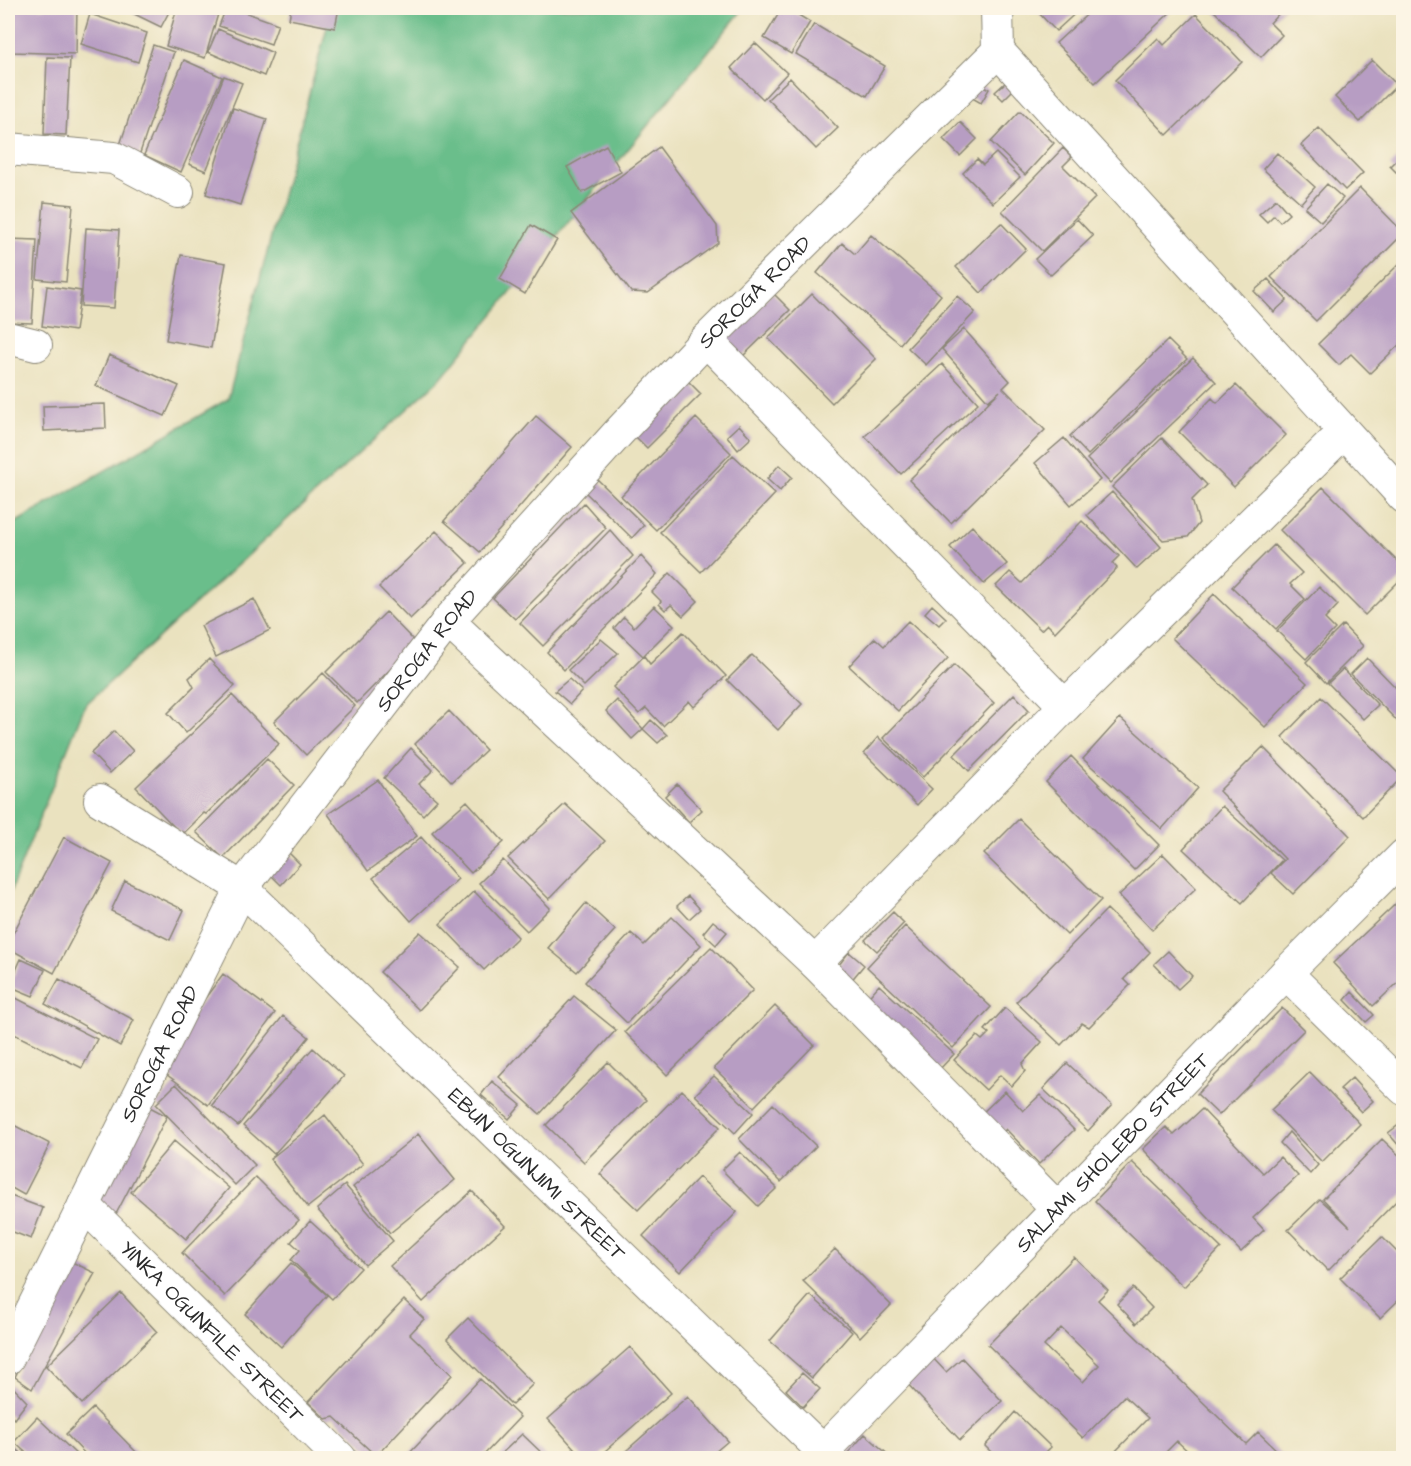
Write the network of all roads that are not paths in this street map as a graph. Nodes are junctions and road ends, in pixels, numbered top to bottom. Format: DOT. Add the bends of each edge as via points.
graph roads {
  1 [pos="998,8"];
  2 [pos="998,51"];
  3 [pos="8,149"];
  4 [pos="178,192"];
  5 [pos="706,340"];
  6 [pos="1344,432"];
  7 [pos="1404,497"];
  8 [pos="448,621"];
  9 [pos="1065,706"];
  10 [pos="100,800"];
  11 [pos="1404,855"];
  12 [pos="242,888"];
  13 [pos="814,963"];
  14 [pos="1286,973"];
  15 [pos="1404,1089"];
  16 [pos="84,1205"];
  17 [pos="1058,1209"];
  18 [pos="8,1358"];
  19 [pos="827,1455"];
  20 [pos="340,1458"];
  1 -- 2 [label="street"];
  2 -- 5 [label="street, SOROGA ROAD"];
  2 -- 6 [label="street"];
  3 -- 4 [label="street" via="114,159"];
  5 -- 8 [label="street, SOROGA ROAD"];
  5 -- 9 [label="street"];
  6 -- 7 [label="street"];
  6 -- 9 [label="street"];
  8 -- 12 [label="street, SOROGA ROAD"];
  8 -- 13 [label="street"];
  9 -- 13 [label="street"];
  10 -- 12 [label="street, EBUN OGUNJIMI STREET"];
  11 -- 14 [label="street, SALAMI SHOLEBO STREET"];
  12 -- 16 [label="street, SOROGA ROAD"];
  12 -- 19 [label="street, EBUN OGUNJIMI STREET"];
  13 -- 17 [label="street"];
  14 -- 15 [label="street"];
  14 -- 17 [label="street, SALAMI SHOLEBO STREET"];
  16 -- 18 [label="street, SOROGA ROAD"];
  16 -- 20 [label="street, YINKA OGUNFILE STREET"];
  17 -- 19 [label="street, SALAMI SHOLEBO STREET"];
}
